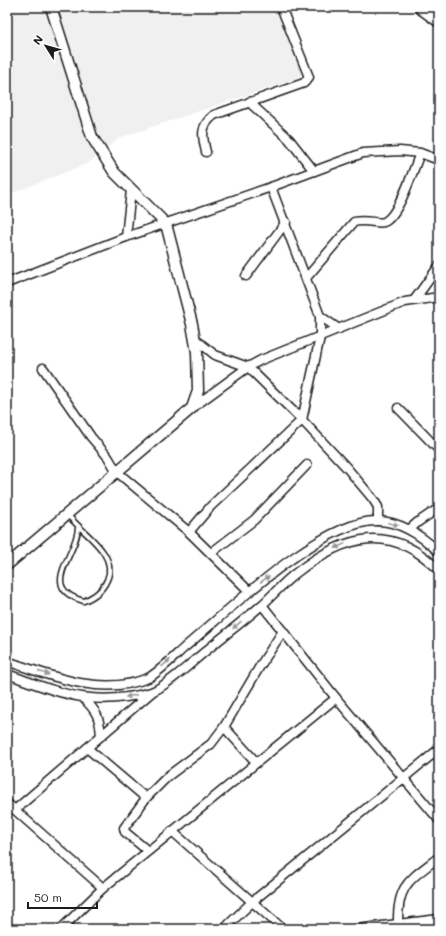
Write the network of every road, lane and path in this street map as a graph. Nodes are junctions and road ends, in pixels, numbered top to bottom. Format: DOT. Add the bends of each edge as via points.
graph roads {
  1 [pos="50,7"];
  2 [pos="281,7"];
  3 [pos="249,102"];
  4 [pos="206,152"];
  5 [pos="420,153"];
  6 [pos="439,160"];
  7 [pos="314,171"];
  8 [pos="271,187"];
  9 [pos="131,190"];
  10 [pos="286,222"];
  11 [pos="166,224"];
  12 [pos="126,238"];
  13 [pos="439,266"];
  14 [pos="246,276"];
  15 [pos="307,277"];
  16 [pos="7,283"];
  17 [pos="439,297"];
  18 [pos="415,299"];
  19 [pos="320,316"];
  20 [pos="339,329"];
  21 [pos="320,337"];
  22 [pos="195,340"];
  23 [pos="248,367"];
  24 [pos="43,368"];
  25 [pos="192,408"];
  26 [pos="398,408"];
  27 [pos="302,420"];
  28 [pos="439,450"];
  29 [pos="307,465"];
  30 [pos="117,472"];
  31 [pos="439,508"];
  32 [pos="68,515"];
  33 [pos="378,521"];
  34 [pos="78,527"];
  35 [pos="410,529"];
  36 [pos="189,532"];
  37 [pos="439,552"];
  38 [pos="211,553"];
  39 [pos="7,565"];
  40 [pos="439,570"];
  41 [pos="249,591"];
  42 [pos="262,604"];
  43 [pos="283,631"];
  44 [pos="7,661"];
  45 [pos="7,674"];
  46 [pos="153,692"];
  47 [pos="336,698"];
  48 [pos="84,699"];
  49 [pos="224,727"];
  50 [pos="101,736"];
  51 [pos="87,748"];
  52 [pos="439,749"];
  53 [pos="256,762"];
  54 [pos="405,778"];
  55 [pos="146,798"];
  56 [pos="7,803"];
  57 [pos="16,809"];
  58 [pos="439,820"];
  59 [pos="172,831"];
  60 [pos="148,850"];
  61 [pos="439,857"];
  62 [pos="104,888"];
  63 [pos="253,901"];
  64 [pos="439,919"];
  65 [pos="403,925"];
  66 [pos="61,929"];
  67 [pos="224,929"];
  68 [pos="283,929"];
  69 [pos="357,929"];
  1 -- 9 [label="street" via="92,137 114,172"];
  2 -- 3 [label="street" via="309,77 304,83"];
  3 -- 4 [label="street" via="208,119 202,134"];
  3 -- 7 [label="street" via="289,138"];
  5 -- 6 [label="street"];
  5 -- 7 [label="street" via="363,153"];
  5 -- 15 [label="street" via="404,195 387,220 379,223 363,220 354,222"];
  7 -- 8 [label="street"];
  8 -- 10 [label="street"];
  8 -- 11 [label="street"];
  9 -- 11 [label="street"];
  9 -- 12 [label="street"];
  10 -- 14 [label="street"];
  10 -- 15 [label="street"];
  11 -- 12 [label="street"];
  11 -- 22 [label="street"];
  12 -- 16 [label="street"];
  13 -- 18 [label="street"];
  15 -- 19 [label="street"];
  17 -- 18 [label="street"];
  18 -- 20 [label="street"];
  19 -- 20 [label="street"];
  19 -- 21 [label="street"];
  20 -- 21 [label="street"];
  21 -- 23 [label="street"];
  21 -- 27 [label="street"];
  22 -- 23 [label="street" via="216,355"];
  22 -- 25 [label="street" via="199,378"];
  23 -- 25 [label="street"];
  23 -- 27 [label="street"];
  24 -- 30 [label="street"];
  25 -- 30 [label="street"];
  26 -- 28 [label="street"];
  27 -- 33 [label="street" via="373,499 378,507"];
  27 -- 36 [label="street" via="211,506"];
  29 -- 38 [label="street" via="254,520"];
  30 -- 32 [label="street"];
  30 -- 36 [label="street"];
  31 -- 35 [label="street"];
  32 -- 34 [label="lane"];
  32 -- 39 [label="street"];
  33 -- 35 [label="street, one-way"];
  41 -- 33 [label="street, one-way" via="314,543 345,527"];
  34 -- 34 [label="lane" via="78,535 63,567 60,580 64,589 74,598 84,601 98,593 104,585 108,577 109,562 103,551"];
  35 -- 37 [label="street"];
  36 -- 38 [label="street"];
  38 -- 41 [label="street"];
  40 -- 42 [label="street, one-way" via="427,558 411,548 394,542 373,538 349,542 323,554 295,573"];
  44 -- 41 [label="street, one-way" via="69,681 102,686 148,678"];
  42 -- 43 [label="street"];
  42 -- 46 [label="street, one-way"];
  43 -- 47 [label="street"];
  43 -- 49 [label="street"];
  45 -- 48 [label="street" via="65,695"];
  46 -- 48 [label="street, one-way" via="121,698"];
  46 -- 50 [label="street"];
  47 -- 53 [label="street"];
  47 -- 54 [label="street"];
  48 -- 50 [label="street" via="98,715"];
  49 -- 53 [label="street"];
  49 -- 55 [label="street" via="207,747 168,776"];
  50 -- 51 [label="street"];
  51 -- 55 [label="street"];
  51 -- 57 [label="street"];
  52 -- 54 [label="street"];
  53 -- 59 [label="street"];
  54 -- 58 [label="street" via="418,798"];
  54 -- 63 [label="street"];
  55 -- 60 [label="street" via="124,828 125,832"];
  56 -- 57 [label="street"];
  57 -- 62 [label="street"];
  59 -- 60 [label="street"];
  59 -- 63 [label="street"];
  60 -- 62 [label="street"];
  61 -- 65 [label="street" via="401,890 397,909"];
  62 -- 66 [label="street"];
  63 -- 67 [label="street"];
  63 -- 68 [label="street"];
  64 -- 65 [label="street"];
  65 -- 69 [label="street"];
}
